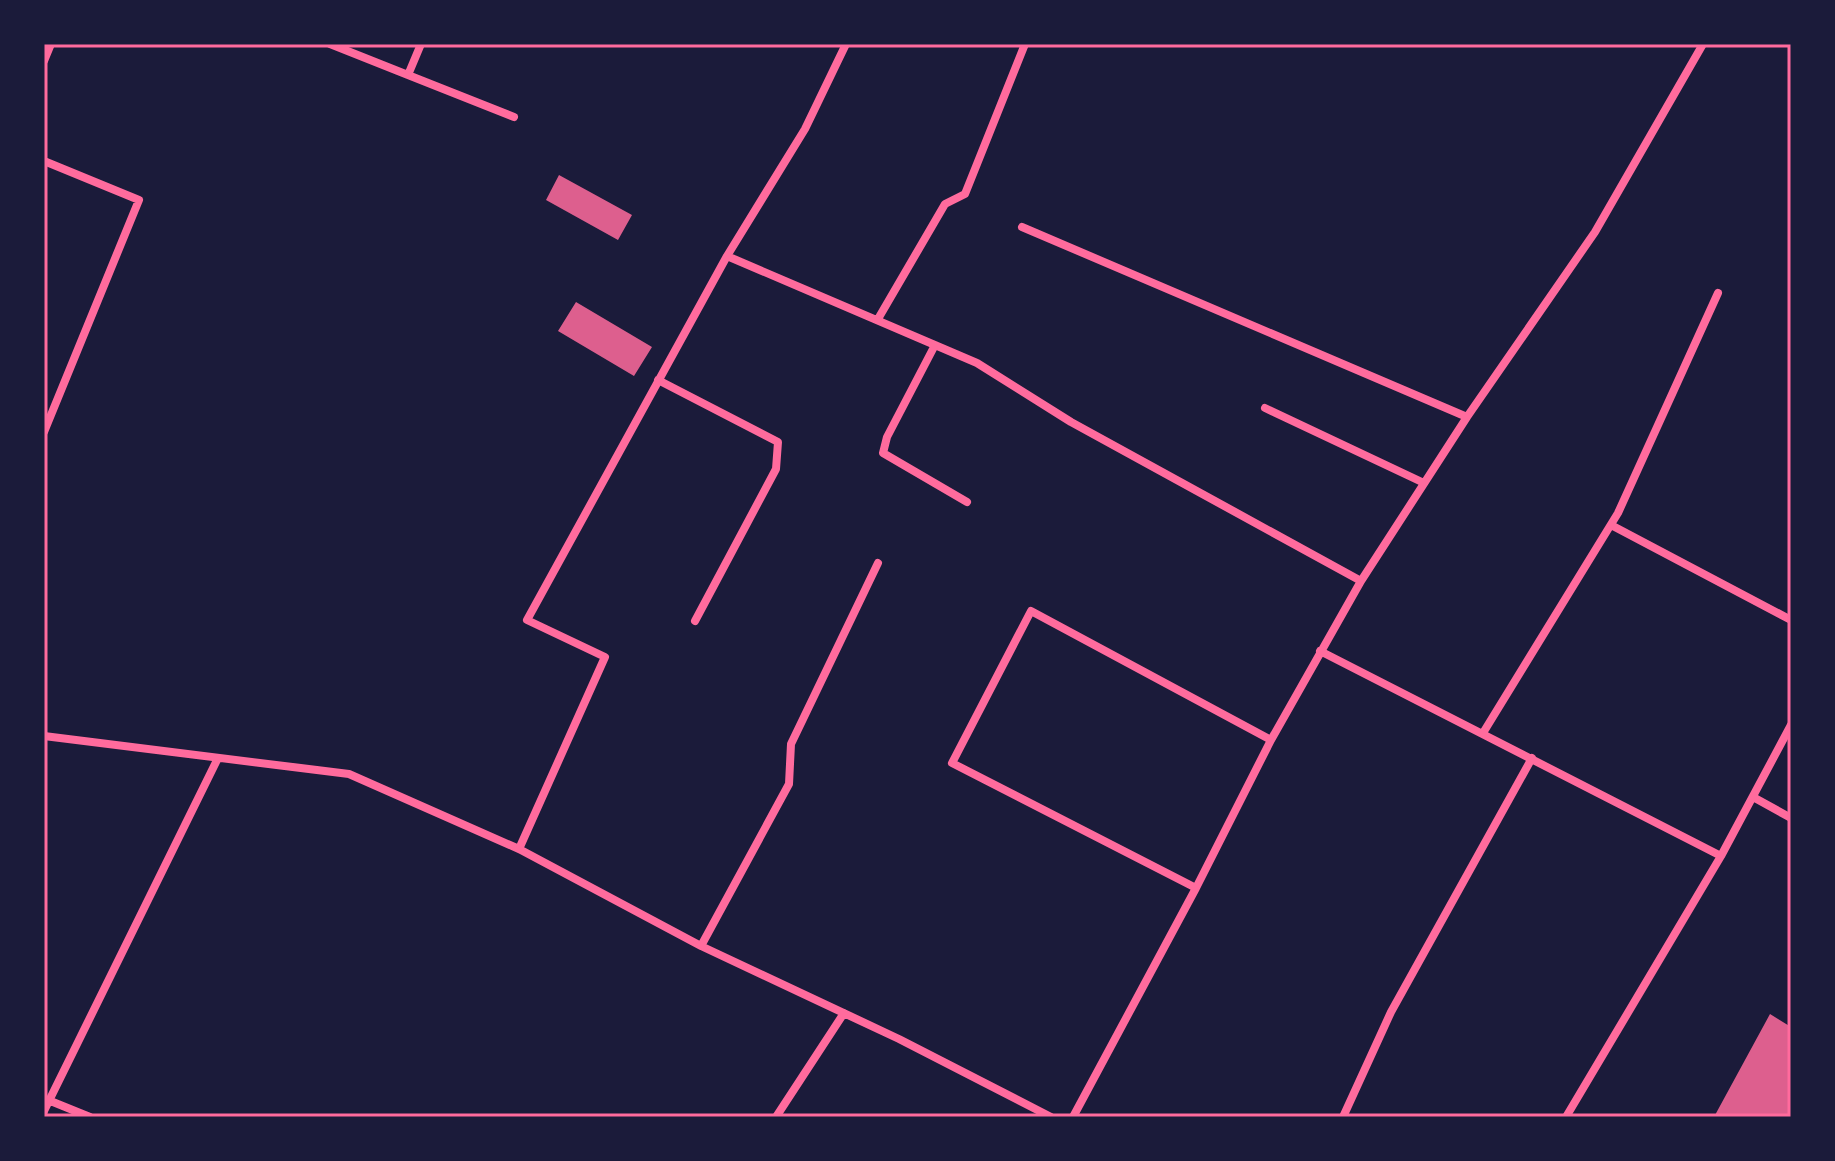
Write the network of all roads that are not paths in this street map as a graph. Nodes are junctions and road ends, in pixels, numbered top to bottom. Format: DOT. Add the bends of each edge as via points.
graph roads {
  1 [pos="51,44"];
  2 [pos="330,44"];
  3 [pos="421,44"];
  4 [pos="846,44"];
  5 [pos="1025,44"];
  6 [pos="1703,44"];
  7 [pos="44,61"];
  8 [pos="408,75"];
  9 [pos="514,117"];
  10 [pos="44,161"];
  11 [pos="1022,227"];
  12 [pos="727,256"];
  13 [pos="1718,293"];
  14 [pos="878,319"];
  15 [pos="935,345"];
  16 [pos="658,380"];
  17 [pos="1265,408"];
  18 [pos="1467,417"];
  19 [pos="44,432"];
  20 [pos="1424,483"];
  21 [pos="967,502"];
  22 [pos="1611,525"];
  23 [pos="878,563"];
  24 [pos="1361,581"];
  25 [pos="1791,620"];
  26 [pos="695,621"];
  27 [pos="1320,651"];
  28 [pos="1791,725"];
  29 [pos="1483,733"];
  30 [pos="44,736"];
  31 [pos="1271,740"];
  32 [pos="218,758"];
  33 [pos="1532,758"];
  34 [pos="1753,797"];
  35 [pos="1791,818"];
  36 [pos="519,849"];
  37 [pos="1721,856"];
  38 [pos="1196,888"];
  39 [pos="701,946"];
  40 [pos="844,1013"];
  41 [pos="48,1100"];
  42 [pos="44,1111"];
  43 [pos="90,1117"];
  44 [pos="776,1117"];
  45 [pos="1051,1117"];
  46 [pos="1073,1117"];
  47 [pos="1343,1117"];
  48 [pos="1566,1117"];
  1 -- 7 [label="street"];
  2 -- 8 [label="street"];
  3 -- 8 [label="street"];
  4 -- 12 [label="street" via="805,129"];
  5 -- 14 [label="street" via="965,194 945,204"];
  6 -- 18 [label="street" via="1595,232"];
  8 -- 9 [label="street"];
  10 -- 19 [label="street" via="139,200"];
  11 -- 18 [label="street"];
  12 -- 14 [label="street"];
  12 -- 16 [label="street"];
  13 -- 22 [label="street"];
  14 -- 15 [label="street"];
  15 -- 21 [label="street" via="883,453"];
  15 -- 24 [label="street" via="977,363 1071,422"];
  16 -- 26 [label="street" via="778,442 776,469"];
  16 -- 36 [label="street" via="527,620 605,657"];
  17 -- 20 [label="street"];
  18 -- 20 [label="street"];
  20 -- 24 [label="street"];
  22 -- 25 [label="street"];
  22 -- 29 [label="street"];
  23 -- 39 [label="street" via="791,744 789,784"];
  24 -- 27 [label="street"];
  27 -- 29 [label="street"];
  27 -- 31 [label="street"];
  28 -- 34 [label="street"];
  29 -- 33 [label="street"];
  30 -- 32 [label="street"];
  31 -- 38 [label="street"];
  31 -- 38 [label="street" via="1031,611 952,763"];
  32 -- 36 [label="street" via="349,774"];
  32 -- 41 [label="street"];
  33 -- 37 [label="street"];
  33 -- 47 [label="street" via="1391,1012"];
  34 -- 35 [label="street"];
  34 -- 37 [label="street"];
  36 -- 39 [label="street"];
  37 -- 48 [label="street"];
  38 -- 46 [label="street"];
  39 -- 40 [label="street"];
  40 -- 44 [label="street"];
  40 -- 45 [label="street"];
  41 -- 42 [label="street"];
  41 -- 43 [label="street"];
}
